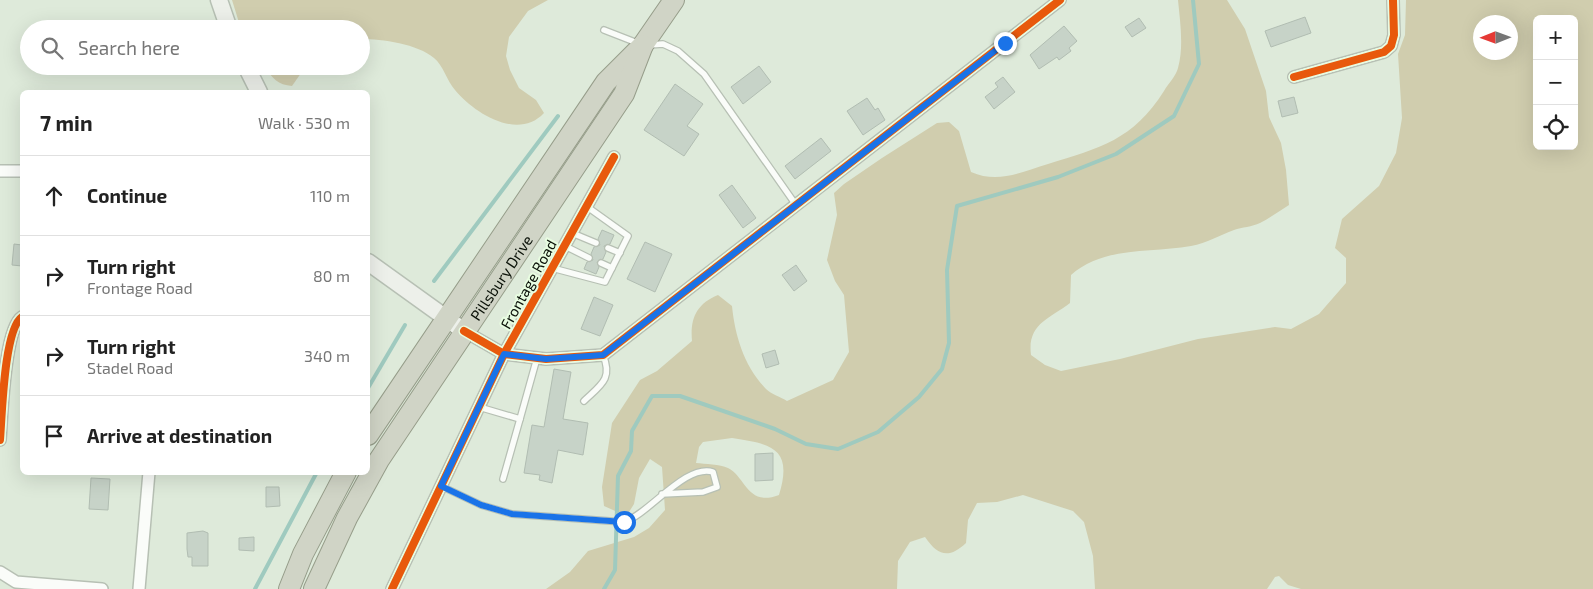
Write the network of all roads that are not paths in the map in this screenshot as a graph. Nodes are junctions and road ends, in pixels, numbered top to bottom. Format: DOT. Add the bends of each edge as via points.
graph roads {
  1 [pos="219,0"];
  2 [pos="674,0"];
  3 [pos="1060,0"];
  4 [pos="1393,0"];
  5 [pos="226,20"];
  6 [pos="604,30"];
  7 [pos="643,45"];
  8 [pos="250,75"];
  9 [pos="1294,77"];
  10 [pos="258,90"];
  11 [pos="614,157"];
  12 [pos="0,171"];
  13 [pos="20,171"];
  14 [pos="797,205"];
  15 [pos="586,206"];
  16 [pos="572,233"];
  17 [pos="596,243"];
  18 [pos="564,246"];
  19 [pos="608,248"];
  20 [pos="620,253"];
  21 [pos="589,258"];
  22 [pos="370,263"];
  23 [pos="601,263"];
  24 [pos="552,268"];
  25 [pos="612,268"];
  26 [pos="20,319"];
  27 [pos="445,319"];
  28 [pos="464,331"];
  29 [pos="504,354"];
  30 [pos="603,355"];
  31 [pos="537,358"];
  32 [pos="584,401"];
  33 [pos="479,407"];
  34 [pos="520,419"];
  35 [pos="370,432"];
  36 [pos="0,440"];
  37 [pos="150,475"];
  38 [pos="344,475"];
  39 [pos="503,479"];
  40 [pos="441,486"];
  41 [pos="662,494"];
  42 [pos="0,572"];
  43 [pos="102,589"];
  44 [pos="139,589"];
  45 [pos="290,589"];
  46 [pos="314,589"];
  47 [pos="392,589"];
  1 -- 5 [label="main road"];
  2 -- 7 [label="highway, Pillsbury Drive"];
  3 -- 14 [label="street"];
  4 -- 9 [label="street" via="1394,35 1391,46 1384,52"];
  6 -- 7 [label="lane"];
  7 -- 14 [label="lane" via="663,44 678,50 704,74"];
  7 -- 27 [label="highway, Pillsbury Drive" via="606,82"];
  7 -- 28 [label="highway, Pillsbury Drive" via="624,94"];
  8 -- 10 [label="main road"];
  11 -- 15 [label="street, Frontage Road"];
  12 -- 13 [label="street"];
  14 -- 30 [label="street"];
  15 -- 16 [label="street, Frontage Road"];
  15 -- 20 [label="lane" via="628,236"];
  16 -- 17 [label="lane"];
  16 -- 18 [label="street, Frontage Road"];
  18 -- 21 [label="lane"];
  18 -- 24 [label="street, Frontage Road"];
  19 -- 20 [label="lane"];
  20 -- 25 [label="lane"];
  22 -- 27 [label="main road"];
  23 -- 25 [label="lane"];
  24 -- 25 [label="lane" via="606,282"];
  24 -- 29 [label="street, Frontage Road"];
  26 -- 36 [label="street" via="16,322 9,347"];
  27 -- 28 [label="main road"];
  27 -- 35 [label="highway, Pillsbury Drive"];
  28 -- 29 [label="street"];
  28 -- 46 [label="highway, Pillsbury Drive" via="346,518"];
  29 -- 31 [label="street"];
  29 -- 33 [label="street, Frontage Road"];
  30 -- 31 [label="street"];
  30 -- 32 [label="lane" via="608,367 605,382"];
  31 -- 34 [label="lane"];
  33 -- 34 [label="lane"];
  33 -- 40 [label="street, Frontage Road"];
  34 -- 39 [label="lane"];
  37 -- 44 [label="street"];
  38 -- 45 [label="highway"];
  40 -- 41 [label="lane" via="481,505 512,514 610,522 632,520"];
  40 -- 47 [label="street, Frontage Road"];
  41 -- 41 [label="lane" via="681,481 708,470 713,472 717,481 717,487 703,492"];
  42 -- 43 [label="street" via="16,582"];
}
